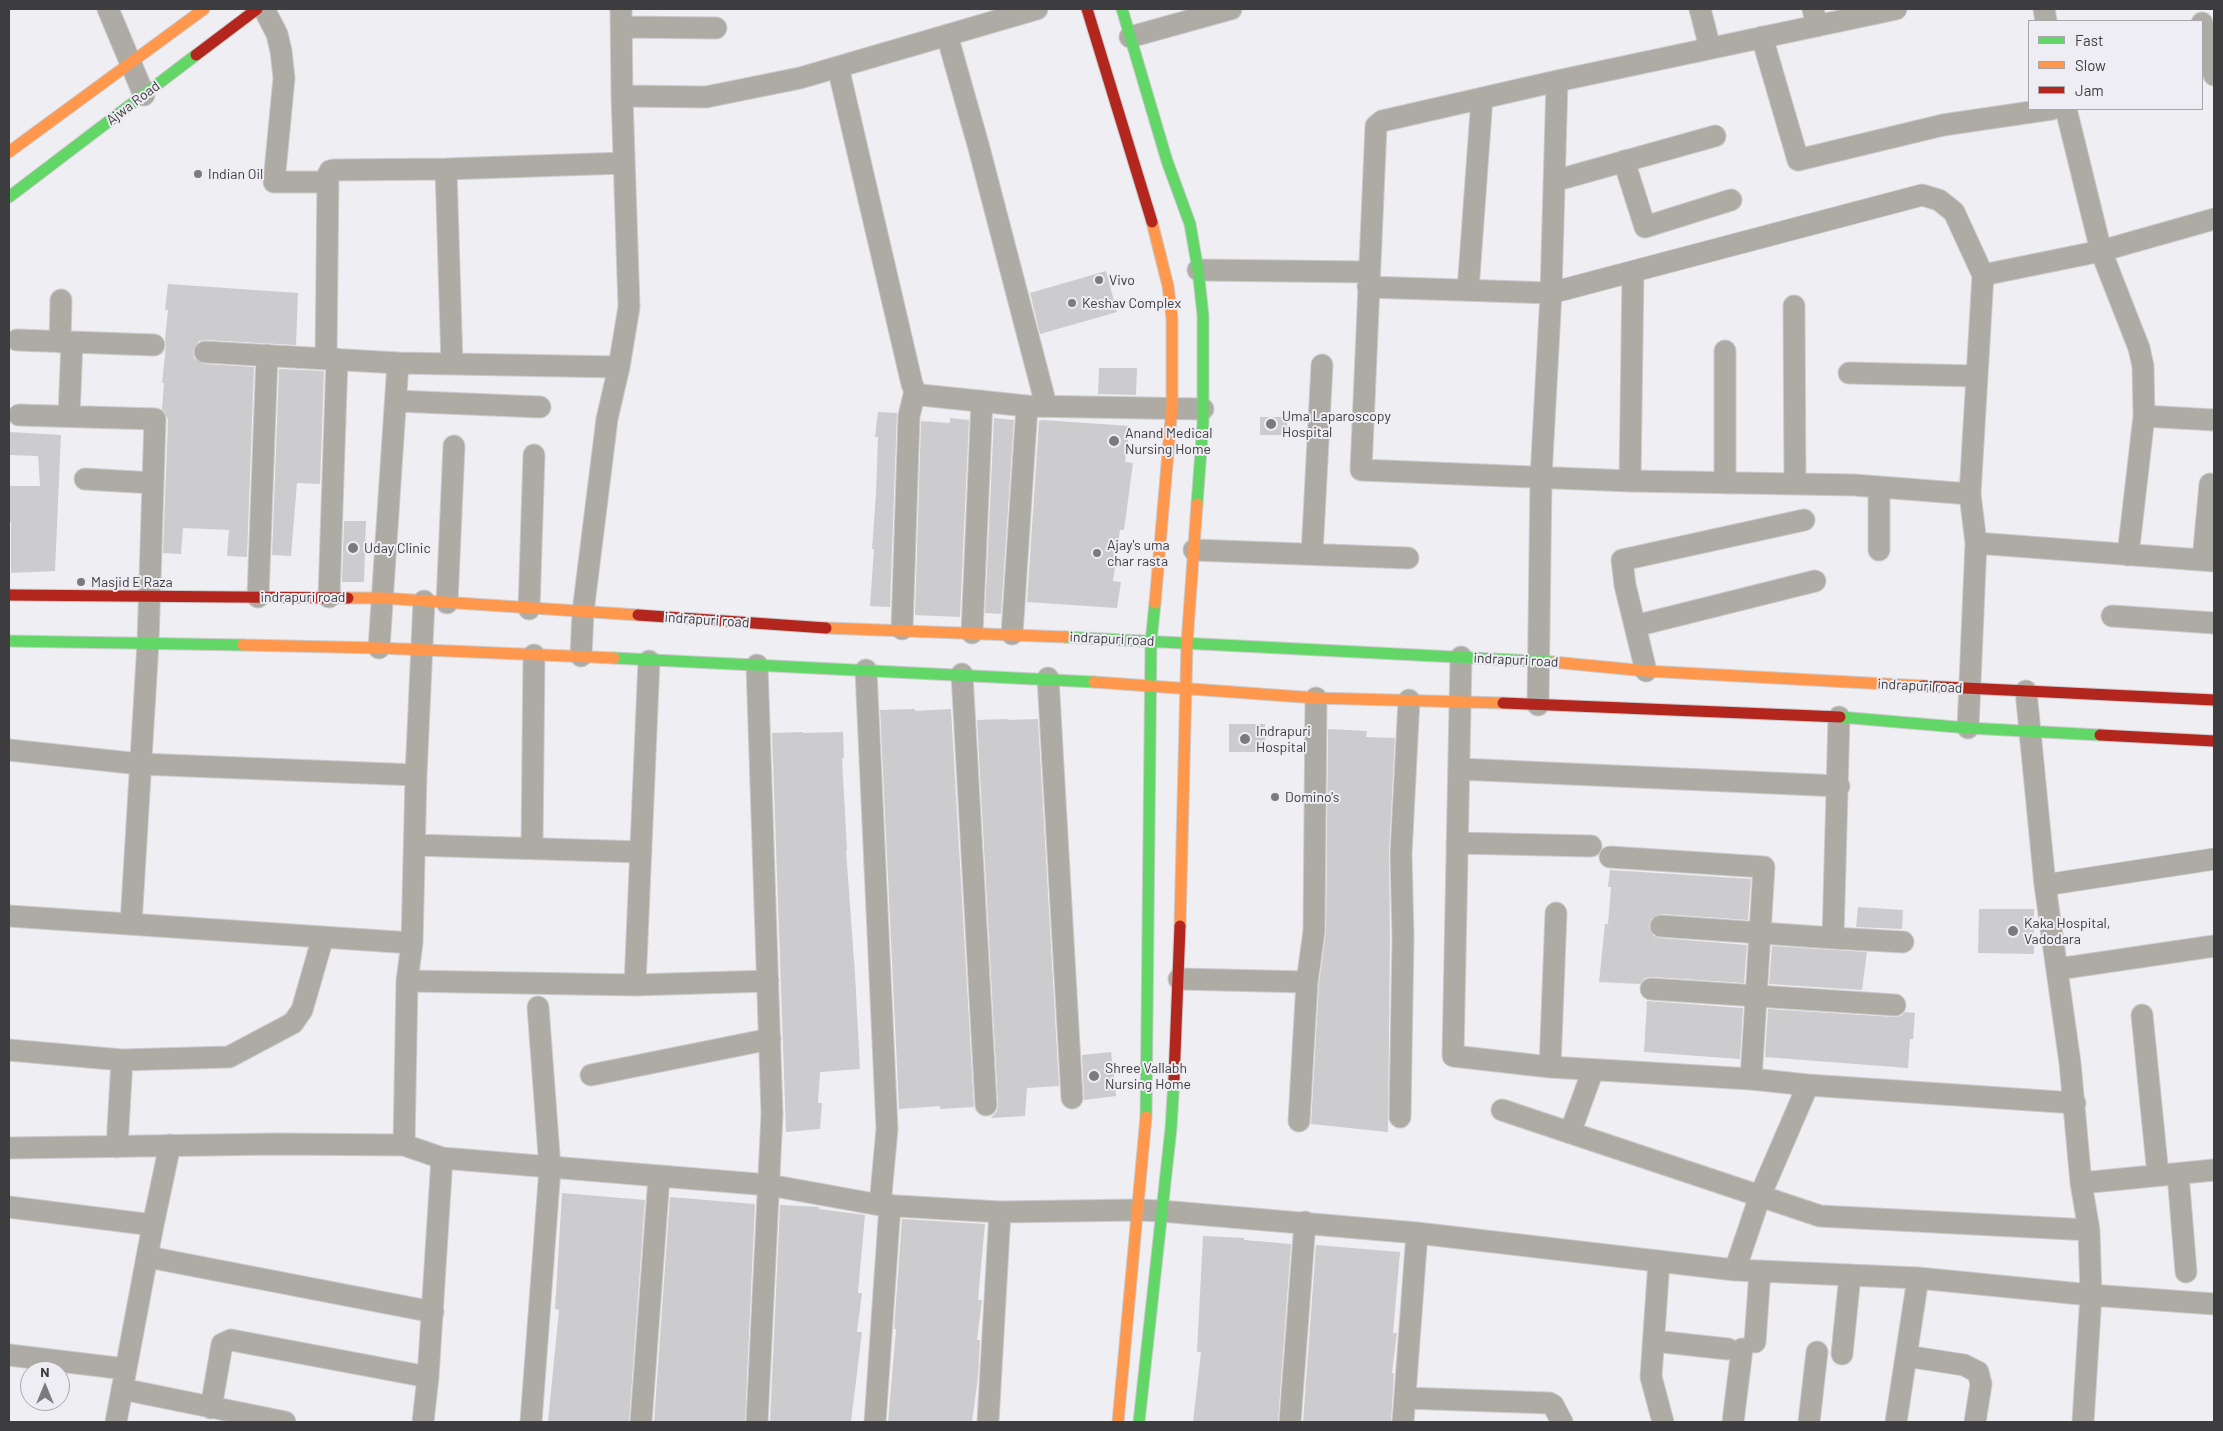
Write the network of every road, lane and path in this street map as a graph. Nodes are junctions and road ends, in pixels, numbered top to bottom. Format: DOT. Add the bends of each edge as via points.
graph roads {
  1 [pos="108,9"];
  2 [pos="204,9"];
  3 [pos="257,9"];
  4 [pos="264,9"];
  5 [pos="1037,9"];
  6 [pos="1087,9"];
  7 [pos="1122,9"];
  8 [pos="1231,9"];
  9 [pos="1700,9"];
  10 [pos="1896,9"];
  11 [pos="1815,17"];
  12 [pos="621,18"];
  13 [pos="716,28"];
  14 [pos="2203,29"];
  15 [pos="946,35"];
  16 [pos="1130,37"];
  17 [pos="1762,37"];
  18 [pos="1710,48"];
  19 [pos="130,63"];
  20 [pos="838,67"];
  21 [pos="2209,70"];
  22 [pos="1557,81"];
  23 [pos="144,95"];
  24 [pos="622,96"];
  25 [pos="1482,98"];
  26 [pos="2045,110"];
  27 [pos="2066,110"];
  28 [pos="1715,136"];
  29 [pos="9,152"];
  30 [pos="1624,162"];
  31 [pos="624,163"];
  32 [pos="446,169"];
  33 [pos="1554,181"];
  34 [pos="328,182"];
  35 [pos="9,197"];
  36 [pos="1731,200"];
  37 [pos="2214,219"];
  38 [pos="2101,251"];
  39 [pos="1198,270"];
  40 [pos="1633,272"];
  41 [pos="1983,275"];
  42 [pos="1369,280"];
  43 [pos="1468,290"];
  44 [pos="1551,294"];
  45 [pos="61,300"];
  46 [pos="1794,306"];
  47 [pos="17,340"];
  48 [pos="66,342"];
  49 [pos="154,345"];
  50 [pos="1725,351"];
  51 [pos="205,352"];
  52 [pos="267,355"];
  53 [pos="332,359"];
  54 [pos="398,363"];
  55 [pos="452,364"];
  56 [pos="1322,365"];
  57 [pos="619,367"];
  58 [pos="1849,374"];
  59 [pos="1977,376"];
  60 [pos="915,391"];
  61 [pos="396,401"];
  62 [pos="982,401"];
  63 [pos="1037,405"];
  64 [pos="540,406"];
  65 [pos="1172,407"];
  66 [pos="1202,409"];
  67 [pos="19,415"];
  68 [pos="69,416"];
  69 [pos="2144,416"];
  70 [pos="2214,420"];
  71 [pos="454,446"];
  72 [pos="534,455"];
  73 [pos="1540,477"];
  74 [pos="85,479"];
  75 [pos="1630,481"];
  76 [pos="153,483"];
  77 [pos="1725,483"];
  78 [pos="1795,484"];
  79 [pos="2210,484"];
  80 [pos="1879,487"];
  81 [pos="1970,494"];
  82 [pos="1804,520"];
  83 [pos="1976,543"];
  84 [pos="1194,550"];
  85 [pos="1879,550"];
  86 [pos="1312,554"];
  87 [pos="2128,555"];
  88 [pos="1408,558"];
  89 [pos="2209,561"];
  90 [pos="1815,581"];
  91 [pos="9,595"];
  92 [pos="149,596"];
  93 [pos="258,597"];
  94 [pos="329,598"];
  95 [pos="382,598"];
  96 [pos="424,601"];
  97 [pos="447,603"];
  98 [pos="529,609"];
  99 [pos="583,612"];
  100 [pos="2112,616"];
  101 [pos="2214,623"];
  102 [pos="1635,626"];
  103 [pos="902,629"];
  104 [pos="972,633"];
  105 [pos="1012,634"];
  106 [pos="9,641"];
  107 [pos="1151,642"];
  108 [pos="148,644"];
  109 [pos="1187,644"];
  110 [pos="379,648"];
  111 [pos="421,650"];
  112 [pos="534,655"];
  113 [pos="581,656"];
  114 [pos="1460,657"];
  115 [pos="1538,660"];
  116 [pos="649,661"];
  117 [pos="757,665"];
  118 [pos="866,670"];
  119 [pos="1646,670"];
  120 [pos="962,674"];
  121 [pos="1048,678"];
  122 [pos="1150,687"];
  123 [pos="1970,689"];
  124 [pos="1185,690"];
  125 [pos="2026,691"];
  126 [pos="1316,698"];
  127 [pos="1409,700"];
  128 [pos="2214,700"];
  129 [pos="1460,701"];
  130 [pos="1538,704"];
  131 [pos="1839,716"];
  132 [pos="1968,728"];
  133 [pos="2029,731"];
  134 [pos="2214,741"];
  135 [pos="9,750"];
  136 [pos="140,764"];
  137 [pos="1459,769"];
  138 [pos="416,776"];
  139 [pos="1839,786"];
  140 [pos="1458,843"];
  141 [pos="415,845"];
  142 [pos="1591,846"];
  143 [pos="532,848"];
  144 [pos="641,852"];
  145 [pos="1610,857"];
  146 [pos="2214,858"];
  147 [pos="2045,885"];
  148 [pos="1556,913"];
  149 [pos="9,916"];
  150 [pos="131,924"];
  151 [pos="1661,926"];
  152 [pos="1760,933"];
  153 [pos="323,937"];
  154 [pos="1833,938"];
  155 [pos="1903,942"];
  156 [pos="412,943"];
  157 [pos="2214,946"];
  158 [pos="2058,969"];
  159 [pos="1179,979"];
  160 [pos="407,980"];
  161 [pos="768,980"];
  162 [pos="1308,982"];
  163 [pos="635,985"];
  164 [pos="1651,989"];
  165 [pos="1756,995"];
  166 [pos="1895,1005"];
  167 [pos="538,1007"];
  168 [pos="2142,1015"];
  169 [pos="770,1039"];
  170 [pos="9,1050"];
  171 [pos="122,1060"];
  172 [pos="1550,1068"];
  173 [pos="1593,1070"];
  174 [pos="591,1075"];
  175 [pos="1751,1079"];
  176 [pos="1808,1085"];
  177 [pos="1072,1098"];
  178 [pos="2075,1103"];
  179 [pos="986,1105"];
  180 [pos="1502,1110"];
  181 [pos="1400,1117"];
  182 [pos="1299,1121"];
  183 [pos="1570,1133"];
  184 [pos="170,1145"];
  185 [pos="404,1145"];
  186 [pos="117,1147"];
  187 [pos="9,1148"];
  188 [pos="442,1158"];
  189 [pos="550,1168"];
  190 [pos="2214,1170"];
  191 [pos="2168,1174"];
  192 [pos="659,1177"];
  193 [pos="2081,1183"];
  194 [pos="769,1185"];
  195 [pos="1760,1196"];
  196 [pos="885,1205"];
  197 [pos="9,1207"];
  198 [pos="1138,1210"];
  199 [pos="1000,1212"];
  200 [pos="1161,1212"];
  201 [pos="1305,1222"];
  202 [pos="153,1225"];
  203 [pos="2089,1230"];
  204 [pos="1417,1233"];
  205 [pos="148,1258"];
  206 [pos="1659,1261"];
  207 [pos="1735,1270"];
  208 [pos="1760,1271"];
  209 [pos="2186,1272"];
  210 [pos="1850,1275"];
  211 [pos="1918,1278"];
  212 [pos="2091,1295"];
  213 [pos="2214,1304"];
  214 [pos="433,1312"];
  215 [pos="1654,1341"];
  216 [pos="1742,1347"];
  217 [pos="1817,1352"];
  218 [pos="1842,1354"];
  219 [pos="9,1355"];
  220 [pos="1906,1356"];
  221 [pos="428,1376"];
  222 [pos="124,1379"];
  223 [pos="1405,1398"];
  224 [pos="212,1408"];
  225 [pos="116,1422"];
  226 [pos="285,1422"];
  227 [pos="423,1422"];
  228 [pos="531,1422"];
  229 [pos="641,1422"];
  230 [pos="758,1422"];
  231 [pos="875,1422"];
  232 [pos="988,1422"];
  233 [pos="1118,1422"];
  234 [pos="1139,1422"];
  235 [pos="1290,1422"];
  236 [pos="1404,1422"];
  237 [pos="1562,1422"];
  238 [pos="1663,1422"];
  239 [pos="1733,1422"];
  240 [pos="1809,1422"];
  241 [pos="1896,1422"];
  242 [pos="1975,1422"];
  243 [pos="2083,1422"];
  1 -- 19 [label="street"];
  2 -- 19 [label="main road"];
  3 -- 23 [label="main road, Ajwa Road"];
  4 -- 34 [label="street" via="277,34 284,78 274,182"];
  5 -- 15 [label="street"];
  6 -- 65 [label="main road" via="1141,171 1168,286 1172,318"];
  7 -- 16 [label="main road"];
  8 -- 16 [label="street"];
  9 -- 18 [label="street"];
  10 -- 11 [label="street"];
  11 -- 17 [label="street"];
  12 -- 13 [label="street"];
  12 -- 24 [label="street"];
  14 -- 21 [label="street"];
  15 -- 20 [label="street"];
  15 -- 63 [label="street" via="979,148"];
  16 -- 39 [label="main road" via="1163,162 1190,224"];
  17 -- 18 [label="street"];
  17 -- 26 [label="street" via="1798,160 1943,125"];
  18 -- 22 [label="street"];
  19 -- 23 [label="street"];
  19 -- 29 [label="main road"];
  20 -- 24 [label="street" via="706,97"];
  20 -- 60 [label="street"];
  22 -- 25 [label="street"];
  22 -- 33 [label="street"];
  23 -- 35 [label="main road, Ajwa Road"];
  24 -- 31 [label="street"];
  25 -- 42 [label="street" via="1376,126"];
  25 -- 43 [label="street"];
  27 -- 38 [label="street"];
  28 -- 30 [label="street"];
  30 -- 33 [label="street"];
  30 -- 36 [label="street" via="1646,227"];
  31 -- 32 [label="street"];
  31 -- 57 [label="street" via="629,307"];
  32 -- 34 [label="street" via="334,170 328,175"];
  32 -- 55 [label="street"];
  33 -- 44 [label="street"];
  34 -- 53 [label="street"];
  37 -- 38 [label="street"];
  38 -- 41 [label="street"];
  38 -- 69 [label="street" via="2139,348 2143,366"];
  39 -- 42 [label="street"];
  39 -- 66 [label="main road" via="1202,315"];
  40 -- 41 [label="street" via="1922,194 1939,200 1954,212"];
  40 -- 44 [label="street"];
  40 -- 75 [label="street"];
  41 -- 59 [label="street"];
  42 -- 43 [label="street"];
  42 -- 73 [label="street" via="1362,470"];
  43 -- 44 [label="street"];
  44 -- 73 [label="street"];
  45 -- 48 [label="street"];
  46 -- 78 [label="street"];
  47 -- 48 [label="street"];
  48 -- 49 [label="street"];
  48 -- 68 [label="street"];
  50 -- 77 [label="street"];
  51 -- 52 [label="street"];
  52 -- 53 [label="street"];
  52 -- 93 [label="street"];
  53 -- 54 [label="street"];
  53 -- 94 [label="street"];
  54 -- 55 [label="street"];
  54 -- 61 [label="street"];
  55 -- 57 [label="street"];
  56 -- 86 [label="street"];
  57 -- 99 [label="street" via="607,420"];
  58 -- 59 [label="street"];
  59 -- 81 [label="street"];
  60 -- 62 [label="street"];
  60 -- 103 [label="street" via="909,416"];
  61 -- 64 [label="street"];
  61 -- 95 [label="street"];
  62 -- 63 [label="street"];
  62 -- 104 [label="street"];
  63 -- 65 [label="street"];
  63 -- 105 [label="street"];
  65 -- 66 [label="street"];
  65 -- 107 [label="main road"];
  66 -- 84 [label="main road"];
  67 -- 68 [label="street"];
  68 -- 76 [label="street" via="155,420"];
  69 -- 70 [label="street"];
  69 -- 87 [label="street"];
  71 -- 97 [label="street"];
  72 -- 98 [label="street"];
  73 -- 75 [label="street"];
  73 -- 115 [label="street"];
  74 -- 76 [label="street"];
  75 -- 77 [label="street"];
  76 -- 92 [label="street"];
  77 -- 78 [label="street"];
  78 -- 80 [label="street"];
  79 -- 89 [label="street"];
  80 -- 81 [label="street"];
  80 -- 85 [label="street"];
  81 -- 83 [label="street"];
  82 -- 102 [label="street" via="1622,560"];
  83 -- 87 [label="street"];
  83 -- 123 [label="street"];
  84 -- 86 [label="street"];
  84 -- 109 [label="main road"];
  86 -- 88 [label="street"];
  87 -- 89 [label="street"];
  90 -- 102 [label="street"];
  91 -- 92 [label="main road, indrapuri road"];
  92 -- 93 [label="main road, indrapuri road"];
  92 -- 108 [label="street"];
  93 -- 94 [label="main road, indrapuri road"];
  94 -- 95 [label="main road, indrapuri road"];
  95 -- 96 [label="main road, indrapuri road"];
  95 -- 110 [label="street"];
  96 -- 97 [label="main road, indrapuri road"];
  96 -- 111 [label="street"];
  97 -- 98 [label="main road, indrapuri road"];
  98 -- 99 [label="main road, indrapuri road"];
  99 -- 103 [label="main road, indrapuri road" via="812,627"];
  99 -- 113 [label="street"];
  100 -- 101 [label="street"];
  102 -- 119 [label="street"];
  103 -- 104 [label="main road, indrapuri road"];
  104 -- 105 [label="main road, indrapuri road"];
  105 -- 107 [label="main road, indrapuri road"];
  106 -- 108 [label="main road"];
  107 -- 109 [label="main road, indrapuri road"];
  107 -- 122 [label="main road"];
  108 -- 110 [label="main road"];
  108 -- 136 [label="street"];
  109 -- 114 [label="main road, indrapuri road"];
  109 -- 124 [label="main road"];
  110 -- 111 [label="main road"];
  111 -- 112 [label="main road"];
  111 -- 138 [label="street"];
  112 -- 113 [label="main road"];
  112 -- 143 [label="street"];
  113 -- 116 [label="main road"];
  114 -- 115 [label="main road, indrapuri road"];
  114 -- 129 [label="street"];
  115 -- 119 [label="main road, indrapuri road"];
  115 -- 130 [label="street"];
  116 -- 117 [label="main road"];
  116 -- 144 [label="street"];
  117 -- 118 [label="main road"];
  117 -- 161 [label="street"];
  118 -- 120 [label="main road"];
  118 -- 196 [label="street" via="888,1129"];
  119 -- 123 [label="main road, indrapuri road"];
  120 -- 121 [label="main road"];
  120 -- 179 [label="street"];
  121 -- 122 [label="main road"];
  121 -- 177 [label="street"];
  122 -- 124 [label="main road"];
  122 -- 198 [label="main road" via="1146,1107"];
  123 -- 125 [label="main road, indrapuri road"];
  123 -- 132 [label="street"];
  124 -- 126 [label="main road"];
  124 -- 159 [label="main road"];
  125 -- 128 [label="main road, indrapuri road"];
  125 -- 133 [label="street"];
  126 -- 127 [label="main road"];
  126 -- 162 [label="street" via="1314,931"];
  127 -- 129 [label="main road"];
  127 -- 181 [label="street" via="1401,854"];
  129 -- 130 [label="main road"];
  129 -- 137 [label="street"];
  130 -- 131 [label="main road"];
  131 -- 132 [label="main road"];
  131 -- 139 [label="street"];
  132 -- 133 [label="main road"];
  133 -- 134 [label="main road"];
  133 -- 147 [label="street"];
  135 -- 136 [label="street"];
  136 -- 138 [label="street"];
  136 -- 150 [label="street"];
  137 -- 139 [label="street"];
  137 -- 140 [label="street"];
  138 -- 141 [label="street"];
  139 -- 154 [label="street"];
  140 -- 142 [label="street"];
  140 -- 172 [label="street" via="1453,1056"];
  141 -- 143 [label="street"];
  141 -- 156 [label="street"];
  143 -- 144 [label="street"];
  144 -- 163 [label="street"];
  145 -- 152 [label="street" via="1764,867"];
  146 -- 147 [label="street"];
  147 -- 158 [label="street"];
  148 -- 172 [label="street"];
  149 -- 150 [label="street"];
  150 -- 153 [label="street"];
  151 -- 152 [label="street"];
  152 -- 154 [label="street"];
  152 -- 165 [label="street"];
  153 -- 156 [label="street"];
  153 -- 171 [label="street" via="302,1010 293,1023 229,1057"];
  154 -- 155 [label="street"];
  156 -- 160 [label="street"];
  157 -- 158 [label="street"];
  158 -- 178 [label="street"];
  159 -- 162 [label="street"];
  159 -- 200 [label="main road" via="1172,1128"];
  160 -- 163 [label="street"];
  160 -- 185 [label="street"];
  161 -- 163 [label="street"];
  161 -- 169 [label="street"];
  162 -- 182 [label="street"];
  164 -- 165 [label="street"];
  165 -- 166 [label="street"];
  165 -- 175 [label="street"];
  167 -- 189 [label="street"];
  168 -- 191 [label="street"];
  169 -- 174 [label="street"];
  169 -- 194 [label="street" via="772,1114"];
  170 -- 171 [label="street"];
  171 -- 186 [label="street"];
  172 -- 173 [label="street"];
  173 -- 175 [label="street"];
  173 -- 183 [label="street"];
  175 -- 176 [label="street"];
  176 -- 178 [label="street"];
  176 -- 195 [label="street"];
  178 -- 193 [label="street"];
  180 -- 183 [label="street"];
  183 -- 195 [label="street"];
  184 -- 185 [label="street"];
  184 -- 186 [label="street"];
  184 -- 202 [label="street"];
  185 -- 188 [label="street"];
  186 -- 187 [label="street"];
  188 -- 189 [label="street"];
  188 -- 214 [label="street"];
  189 -- 192 [label="street"];
  189 -- 228 [label="street"];
  190 -- 191 [label="street"];
  191 -- 193 [label="street"];
  191 -- 209 [label="street"];
  192 -- 194 [label="street"];
  192 -- 229 [label="street"];
  193 -- 203 [label="street"];
  194 -- 196 [label="street"];
  194 -- 230 [label="street"];
  195 -- 203 [label="street" via="1820,1216"];
  195 -- 207 [label="street"];
  196 -- 199 [label="street"];
  196 -- 231 [label="street"];
  197 -- 202 [label="street"];
  198 -- 199 [label="street"];
  198 -- 200 [label="street"];
  198 -- 233 [label="main road"];
  199 -- 232 [label="street"];
  200 -- 201 [label="street"];
  200 -- 234 [label="main road"];
  201 -- 204 [label="street"];
  201 -- 235 [label="street"];
  202 -- 205 [label="street"];
  203 -- 212 [label="street"];
  204 -- 206 [label="street"];
  204 -- 223 [label="street"];
  205 -- 214 [label="street"];
  205 -- 222 [label="street"];
  206 -- 207 [label="street"];
  206 -- 215 [label="street"];
  207 -- 208 [label="street"];
  208 -- 210 [label="street"];
  208 -- 216 [label="street"];
  210 -- 211 [label="street"];
  210 -- 218 [label="street"];
  211 -- 212 [label="street"];
  211 -- 220 [label="street"];
  212 -- 213 [label="street"];
  212 -- 243 [label="street"];
  214 -- 221 [label="street"];
  215 -- 216 [label="street"];
  215 -- 238 [label="street" via="1650,1378"];
  216 -- 239 [label="street"];
  217 -- 240 [label="street"];
  219 -- 222 [label="street"];
  220 -- 241 [label="street"];
  220 -- 242 [label="street" via="1964,1365 1978,1372 1981,1384"];
  221 -- 224 [label="street" via="231,1340 222,1344"];
  221 -- 227 [label="street"];
  222 -- 224 [label="street"];
  222 -- 225 [label="street"];
  223 -- 236 [label="street"];
  223 -- 237 [label="street" via="1549,1403"];
  224 -- 226 [label="street"];
}
